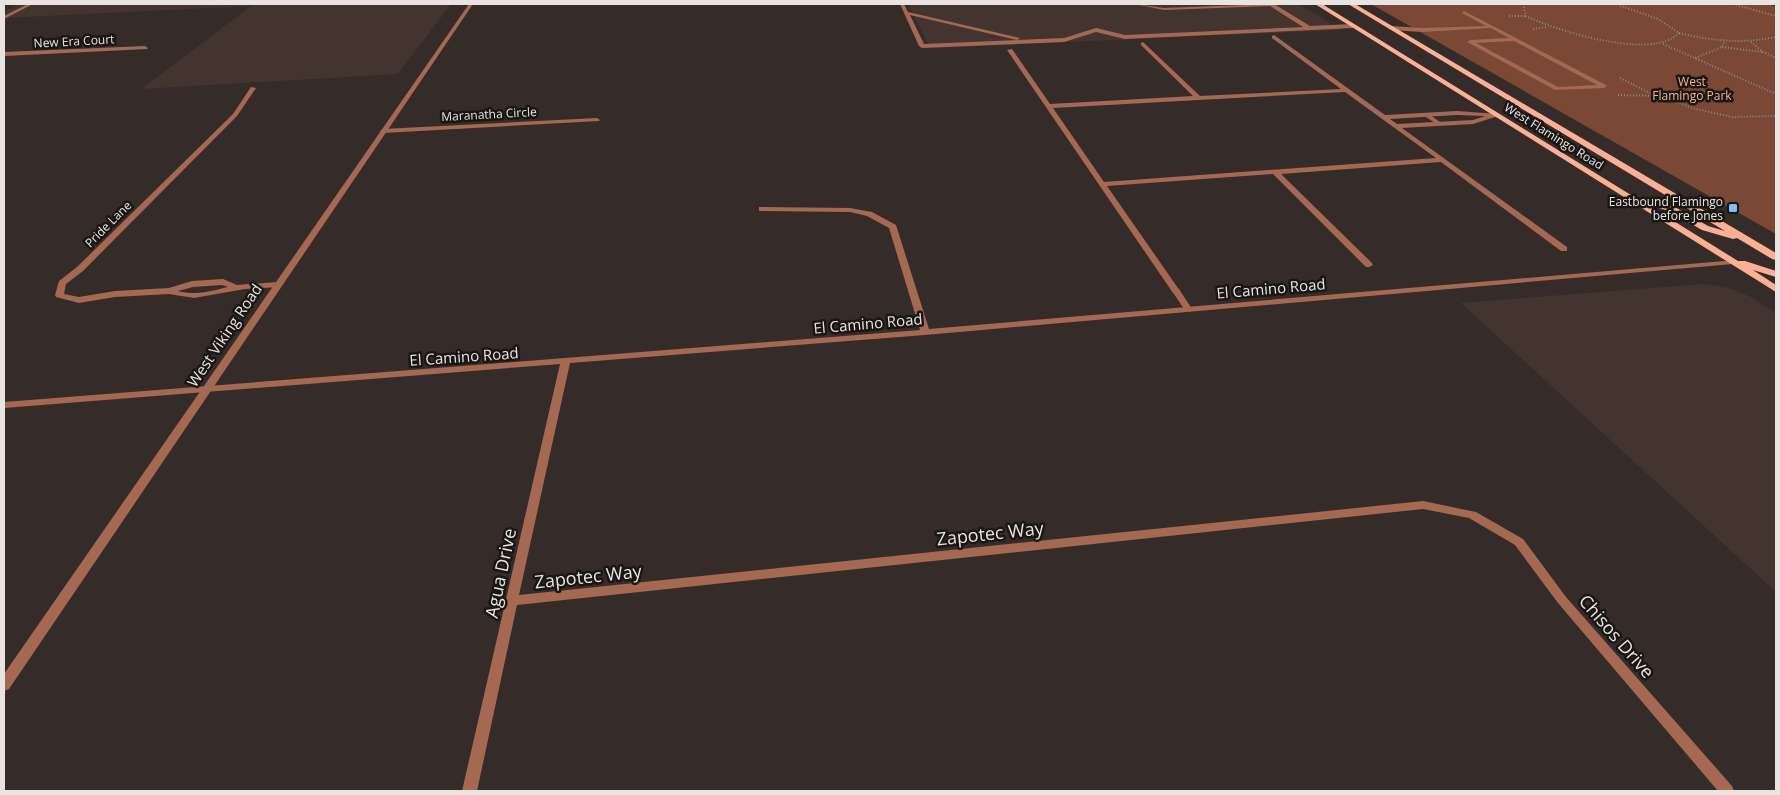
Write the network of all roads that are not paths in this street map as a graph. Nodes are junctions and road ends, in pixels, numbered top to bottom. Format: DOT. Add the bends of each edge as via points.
graph roads {
  1 [pos="31,4"];
  2 [pos="471,4"];
  3 [pos="902,4"];
  4 [pos="1137,4"];
  5 [pos="1271,4"];
  6 [pos="1318,4"];
  7 [pos="1351,4"];
  8 [pos="1197,6"];
  9 [pos="1464,12"];
  10 [pos="906,13"];
  11 [pos="4,18"];
  12 [pos="1479,21"];
  13 [pos="1370,25"];
  14 [pos="1353,26"];
  15 [pos="1490,27"];
  16 [pos="1309,28"];
  17 [pos="1392,28"];
  18 [pos="1274,38"];
  19 [pos="1514,39"];
  20 [pos="1030,41"];
  21 [pos="1143,44"];
  22 [pos="145,48"];
  23 [pos="1010,50"];
  24 [pos="4,54"];
  25 [pos="1466,73"];
  26 [pos="253,88"];
  27 [pos="1347,90"];
  28 [pos="1198,98"];
  29 [pos="1049,106"];
  30 [pos="1425,114"];
  31 [pos="1496,115"];
  32 [pos="1384,117"];
  33 [pos="597,120"];
  34 [pos="1440,124"];
  35 [pos="1396,126"];
  36 [pos="383,131"];
  37 [pos="1443,160"];
  38 [pos="1275,172"];
  39 [pos="1102,184"];
  40 [pos="1628,197"];
  41 [pos="762,209"];
  42 [pos="1745,238"];
  43 [pos="1564,249"];
  44 [pos="1776,257"];
  45 [pos="1733,262"];
  46 [pos="1369,265"];
  47 [pos="1776,274"];
  48 [pos="277,285"];
  49 [pos="1776,289"];
  50 [pos="1188,309"];
  51 [pos="925,332"];
  52 [pos="565,362"];
  53 [pos="206,388"];
  54 [pos="4,405"];
  55 [pos="1472,514"];
  56 [pos="512,601"];
  57 [pos="4,685"];
  58 [pos="470,791"];
  59 [pos="1727,791"];
  1 -- 11 [label="street"];
  2 -- 36 [label="street, West Viking Road"];
  3 -- 10 [label="street"];
  4 -- 8 [label="street" via="1164,9"];
  5 -- 8 [label="street"];
  5 -- 16 [label="street"];
  6 -- 14 [label="main road, West Flamingo Road"];
  7 -- 17 [label="main road, West Flamingo Road"];
  9 -- 12 [label="street"];
  10 -- 20 [label="street"];
  10 -- 20 [label="street" via="922,46"];
  12 -- 15 [label="street"];
  12 -- 17 [label="street"];
  13 -- 17 [label="main road"];
  14 -- 16 [label="street"];
  14 -- 25 [label="main road" via="1380,32 1449,70"];
  14 -- 31 [label="main road, West Flamingo Road"];
  15 -- 17 [label="street"];
  15 -- 19 [label="street"];
  16 -- 20 [label="street" via="1125,37 1096,30 1064,40"];
  17 -- 25 [label="main road, West Flamingo Road"];
  18 -- 27 [label="street"];
  19 -- 19 [label="street" via="1555,60 1604,86 1557,89 1470,42"];
  21 -- 28 [label="street"];
  22 -- 24 [label="street, New Era Court"];
  23 -- 29 [label="street"];
  25 -- 42 [label="main road, West Flamingo Road"];
  26 -- 48 [label="street, Pride Lane" via="234,116 62,283 59,295 78,300 170,291 181,296 214,294 235,287"];
  27 -- 28 [label="street"];
  27 -- 32 [label="street"];
  28 -- 29 [label="street"];
  29 -- 39 [label="street"];
  30 -- 31 [label="street"];
  30 -- 32 [label="street"];
  30 -- 34 [label="street"];
  31 -- 34 [label="street" via="1473,122"];
  31 -- 40 [label="main road, West Flamingo Road"];
  32 -- 35 [label="street"];
  33 -- 36 [label="street, Maranatha Circle"];
  34 -- 35 [label="street"];
  35 -- 37 [label="street"];
  36 -- 48 [label="street, West Viking Road"];
  37 -- 38 [label="street"];
  37 -- 43 [label="street"];
  38 -- 39 [label="street"];
  38 -- 46 [label="street"];
  39 -- 50 [label="street"];
  40 -- 42 [label="main road" via="1672,208 1705,228"];
  40 -- 45 [label="main road, West Flamingo Road"];
  41 -- 51 [label="street" via="850,210 869,214 893,227"];
  42 -- 44 [label="main road, West Flamingo Road"];
  45 -- 47 [label="main road"];
  45 -- 49 [label="main road, West Flamingo Road"];
  45 -- 50 [label="street, El Camino Road"];
  48 -- 53 [label="street, West Viking Road"];
  50 -- 51 [label="street, El Camino Road"];
  51 -- 52 [label="street, El Camino Road"];
  52 -- 53 [label="street, El Camino Road"];
  52 -- 56 [label="street, Agua Drive"];
  53 -- 54 [label="street, El Camino Road"];
  53 -- 57 [label="street, West Viking Road"];
  55 -- 56 [label="street, Zapotec Way" via="1423,505"];
  55 -- 59 [label="street, Chisos Drive" via="1518,542 1562,600"];
  56 -- 58 [label="street, Agua Drive"];
}
